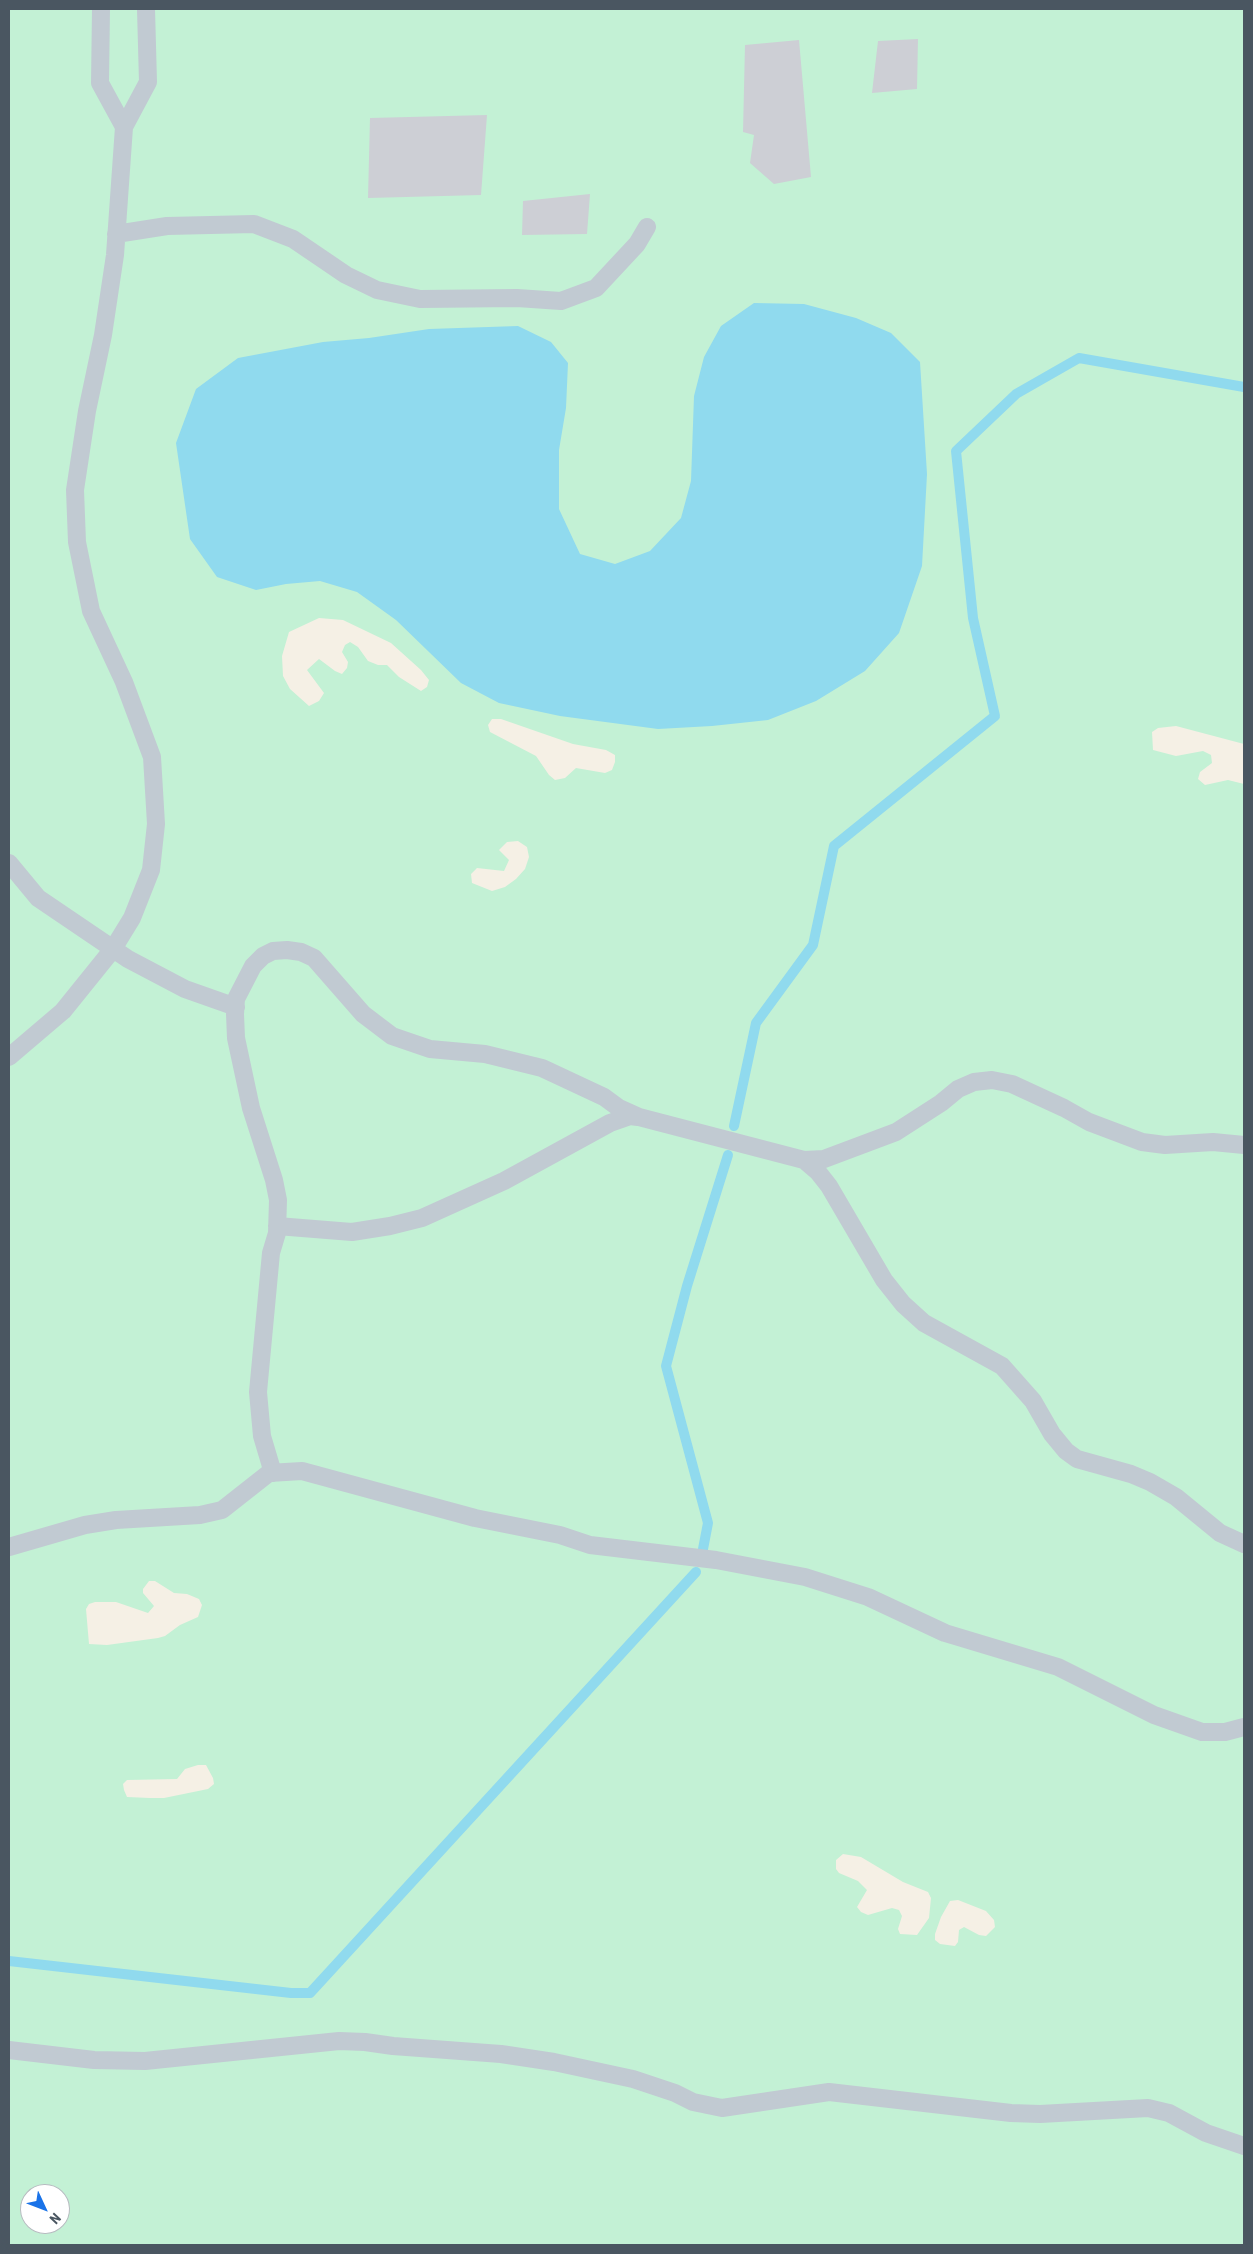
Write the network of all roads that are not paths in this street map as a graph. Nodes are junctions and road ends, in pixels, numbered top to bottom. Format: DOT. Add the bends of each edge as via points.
graph roads {
  1 [pos="101,9"];
  2 [pos="146,9"];
  3 [pos="124,127"];
  4 [pos="647,227"];
  5 [pos="116,234"];
  6 [pos="9,863"];
  7 [pos="113,949"];
  8 [pos="236,1007"];
  9 [pos="9,1057"];
  10 [pos="639,1117"];
  11 [pos="1244,1145"];
  12 [pos="804,1160"];
  13 [pos="277,1226"];
  14 [pos="274,1473"];
  15 [pos="1244,1544"];
  16 [pos="9,1547"];
  17 [pos="1244,1727"];
  18 [pos="9,2050"];
  19 [pos="1244,2146"];
  1 -- 3 [label="lane" via="100,83"];
  2 -- 3 [label="lane" via="148,82"];
  3 -- 5 [label="lane"];
  4 -- 5 [label="lane" via="632,250 596,288 561,301 420,299 377,290 346,275 293,239 254,224 167,226"];
  5 -- 7 [label="lane" via="103,335 75,490 77,542 91,611 124,682 152,757 156,824 151,870 132,918"];
  6 -- 7 [label="lane" via="38,898"];
  7 -- 8 [label="lane" via="185,989"];
  7 -- 9 [label="lane" via="63,1011"];
  8 -- 10 [label="lane" via="242,984 263,956 273,951 302,952 314,958 363,1014 392,1036 430,1049 485,1054 542,1068"];
  8 -- 13 [label="lane" via="236,1038 251,1108 278,1200"];
  10 -- 12 [label="lane"];
  10 -- 13 [label="lane" via="630,1116 610,1123 496,1185 422,1218 352,1232"];
  11 -- 12 [label="lane" via="1142,1142 1088,1122 1012,1084 992,1080 974,1082 958,1089 941,1104 896,1132 824,1159"];
  12 -- 15 [label="lane" via="829,1186 884,1280 902,1304 924,1322 1002,1366 1034,1401 1066,1452 1077,1459 1150,1482 1176,1497 1220,1533"];
  13 -- 14 [label="lane" via="270,1261 258,1392 262,1436"];
  14 -- 16 [label="lane" via="251,1485 222,1510 200,1516 116,1520 85,1525"];
  14 -- 17 [label="lane" via="302,1471 475,1518 560,1534 590,1546 716,1560 805,1577 868,1597 945,1633 1058,1667 1154,1715 1202,1732 1225,1732"];
  18 -- 19 [label="lane" via="94,2060 146,2061 339,2041 365,2042 554,2062 633,2079 693,2102 722,2108 829,2092 1040,2114 1148,2108 1169,2113 1206,2133"];
}
